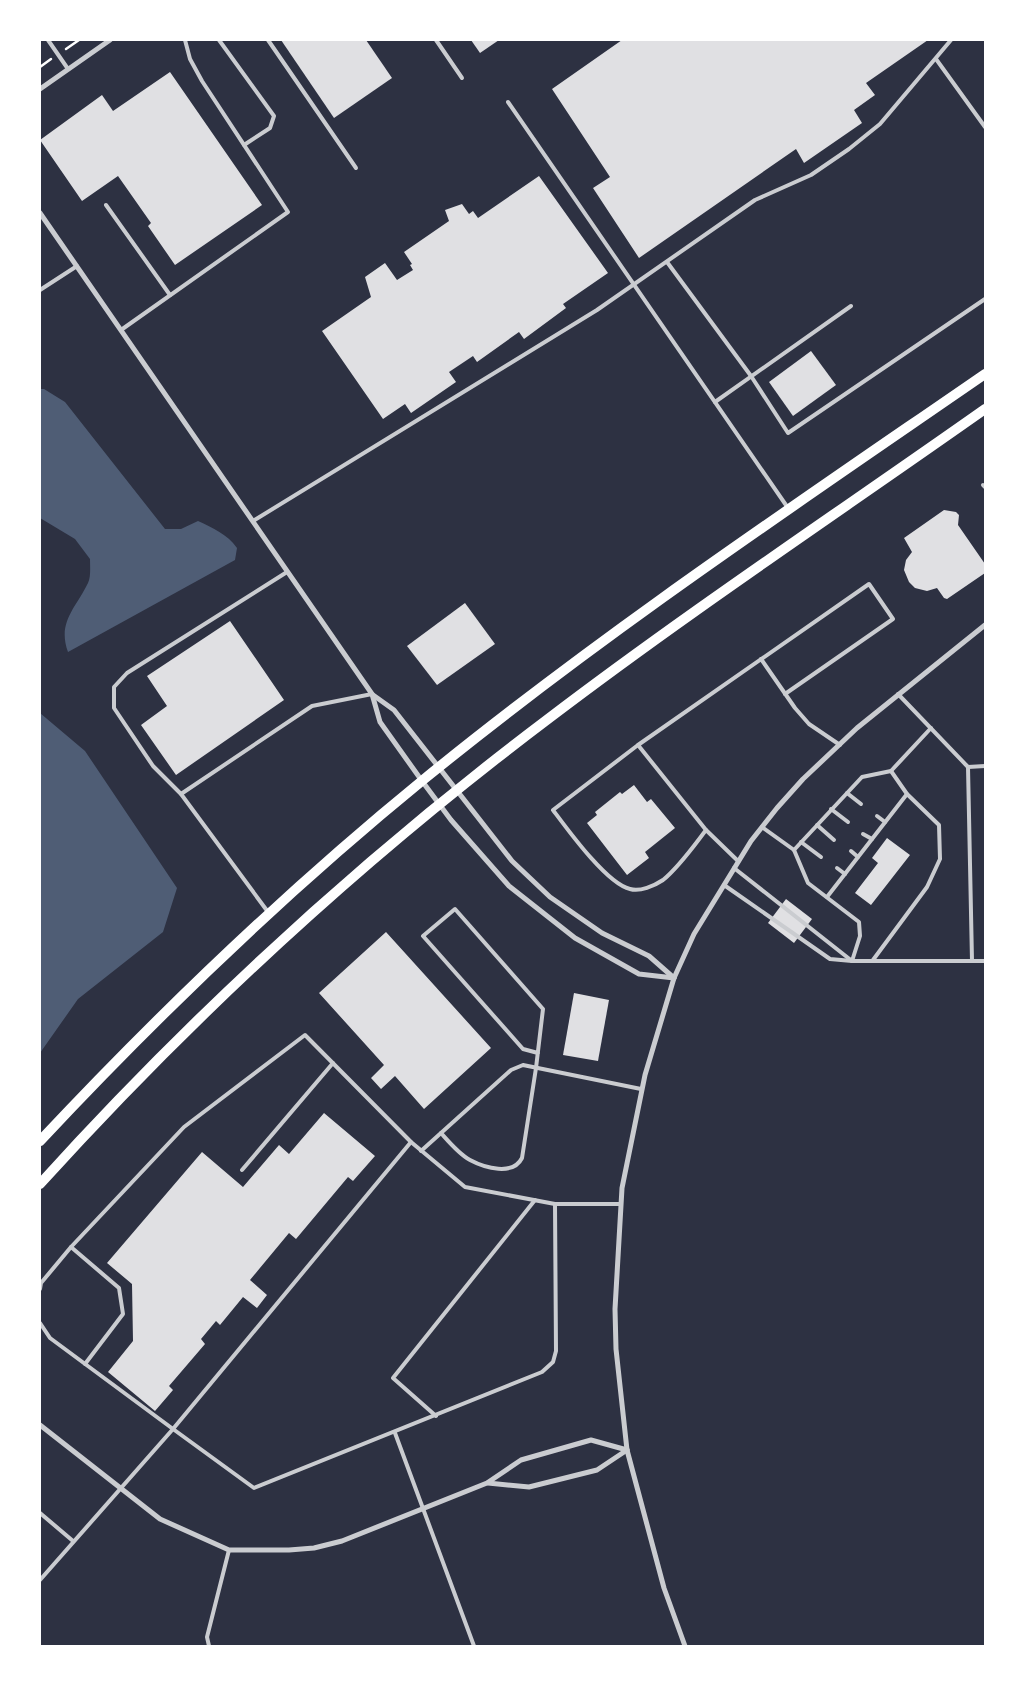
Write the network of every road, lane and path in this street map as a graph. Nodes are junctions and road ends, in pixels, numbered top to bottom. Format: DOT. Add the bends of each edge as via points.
graph roads {
  1 [pos="48,40"];
  2 [pos="110,40"];
  3 [pos="187,40"];
  4 [pos="219,40"];
  5 [pos="268,40"];
  6 [pos="436,40"];
  7 [pos="951,40"];
  8 [pos="936,59"];
  9 [pos="68,69"];
  10 [pos="462,78"];
  11 [pos="40,89"];
  12 [pos="508,102"];
  13 [pos="985,127"];
  14 [pos="244,145"];
  15 [pos="356,168"];
  16 [pos="106,204"];
  17 [pos="40,213"];
  18 [pos="667,262"];
  19 [pos="76,266"];
  20 [pos="634,285"];
  21 [pos="40,290"];
  22 [pos="170,295"];
  23 [pos="985,299"];
  24 [pos="851,306"];
  25 [pos="121,330"];
  26 [pos="985,374"];
  27 [pos="751,376"];
  28 [pos="715,402"];
  29 [pos="985,409"];
  30 [pos="789,510"];
  31 [pos="253,521"];
  32 [pos="287,572"];
  33 [pos="985,626"];
  34 [pos="762,659"];
  35 [pos="898,693"];
  36 [pos="372,694"];
  37 [pos="786,694"];
  38 [pos="931,728"];
  39 [pos="638,745"];
  40 [pos="840,745"];
  41 [pos="985,766"];
  42 [pos="439,767"];
  43 [pos="968,767"];
  44 [pos="891,771"];
  45 [pos="422,781"];
  46 [pos="456,790"];
  47 [pos="847,793"];
  48 [pos="181,794"];
  49 [pos="907,794"];
  50 [pos="440,804"];
  51 [pos="861,804"];
  52 [pos="832,810"];
  53 [pos="877,816"];
  54 [pos="848,822"];
  55 [pos="885,822"];
  56 [pos="817,826"];
  57 [pos="762,827"];
  58 [pos="706,830"];
  59 [pos="864,834"];
  60 [pos="872,839"];
  61 [pos="834,840"];
  62 [pos="802,842"];
  63 [pos="794,850"];
  64 [pos="850,851"];
  65 [pos="821,857"];
  66 [pos="858,857"];
  67 [pos="738,861"];
  68 [pos="734,868"];
  69 [pos="837,868"];
  70 [pos="845,874"];
  71 [pos="724,884"];
  72 [pos="827,897"];
  73 [pos="270,914"];
  74 [pos="873,960"];
  75 [pos="852,961"];
  76 [pos="972,961"];
  77 [pos="985,961"];
  78 [pos="674,978"];
  79 [pos="538,1053"];
  80 [pos="333,1063"];
  81 [pos="536,1068"];
  82 [pos="641,1089"];
  83 [pos="441,1133"];
  84 [pos="40,1141"];
  85 [pos="410,1142"];
  86 [pos="421,1151"];
  87 [pos="242,1170"];
  88 [pos="40,1184"];
  89 [pos="535,1200"];
  90 [pos="555,1204"];
  91 [pos="621,1204"];
  92 [pos="72,1247"];
  93 [pos="40,1289"];
  94 [pos="40,1322"];
  95 [pos="85,1364"];
  96 [pos="436,1416"];
  97 [pos="40,1425"];
  98 [pos="172,1429"];
  99 [pos="395,1433"];
  100 [pos="627,1450"];
  101 [pos="487,1483"];
  102 [pos="119,1487"];
  103 [pos="423,1509"];
  104 [pos="40,1513"];
  105 [pos="73,1541"];
  106 [pos="229,1550"];
  107 [pos="40,1569"];
  108 [pos="45,1574"];
  109 [pos="40,1580"];
  110 [pos="209,1646"];
  111 [pos="474,1646"];
  112 [pos="685,1646"];
  1 -- 9 [label="lane"];
  2 -- 9 [label="street"];
  3 -- 14 [label="lane" via="190,59"];
  4 -- 14 [label="lane" via="274,116 270,128"];
  5 -- 15 [label="lane"];
  6 -- 10 [label="lane"];
  7 -- 8 [label="lane"];
  8 -- 13 [label="lane"];
  8 -- 18 [label="lane" via="870,133 811,175 755,200"];
  9 -- 11 [label="street"];
  12 -- 20 [label="lane"];
  14 -- 22 [label="lane" via="288,212"];
  16 -- 22 [label="lane"];
  17 -- 19 [label="street"];
  18 -- 20 [label="lane"];
  18 -- 27 [label="lane"];
  19 -- 21 [label="lane"];
  19 -- 25 [label="street"];
  20 -- 28 [label="lane"];
  20 -- 31 [label="lane"];
  22 -- 25 [label="lane"];
  23 -- 27 [label="lane" via="788,433"];
  24 -- 27 [label="lane"];
  25 -- 31 [label="street"];
  26 -- 30 [label="main road"];
  27 -- 28 [label="lane"];
  28 -- 30 [label="lane"];
  29 -- 46 [label="main road" via="636,653"];
  30 -- 42 [label="main road" via="618,630"];
  31 -- 32 [label="street"];
  32 -- 36 [label="street"];
  32 -- 48 [label="lane" via="127,673 114,687 114,708 153,766"];
  33 -- 35 [label="street"];
  34 -- 37 [label="lane"];
  34 -- 37 [label="lane" via="869,584 893,619"];
  34 -- 39 [label="lane"];
  35 -- 38 [label="lane"];
  35 -- 40 [label="street"];
  36 -- 42 [label="street" via="394,710"];
  36 -- 45 [label="street" via="380,722"];
  36 -- 48 [label="lane" via="312,706"];
  37 -- 40 [label="lane" via="809,724"];
  38 -- 43 [label="lane"];
  38 -- 44 [label="lane"];
  39 -- 58 [label="lane"];
  39 -- 58 [label="lane" via="553,810 594,862 622,886 640,890 661,881"];
  40 -- 57 [label="street" via="803,779"];
  41 -- 43 [label="lane"];
  42 -- 45 [label="main road"];
  42 -- 46 [label="street"];
  43 -- 76 [label="lane"];
  44 -- 47 [label="lane" via="862,777"];
  44 -- 49 [label="lane"];
  45 -- 50 [label="street"];
  45 -- 73 [label="main road"];
  46 -- 50 [label="main road"];
  46 -- 78 [label="street" via="512,861 550,897 602,932 649,956"];
  47 -- 51 [label="lane"];
  47 -- 52 [label="lane"];
  48 -- 73 [label="lane"];
  49 -- 55 [label="lane"];
  49 -- 74 [label="lane" via="939,825 940,859 928,887"];
  50 -- 78 [label="street" via="510,886 575,938 640,974"];
  50 -- 88 [label="main road" via="336,892 238,982"];
  52 -- 54 [label="lane"];
  52 -- 56 [label="lane"];
  53 -- 55 [label="lane"];
  55 -- 60 [label="lane"];
  56 -- 61 [label="lane"];
  56 -- 62 [label="lane"];
  57 -- 63 [label="lane"];
  57 -- 67 [label="street"];
  58 -- 67 [label="lane"];
  59 -- 60 [label="lane"];
  60 -- 66 [label="lane"];
  62 -- 63 [label="lane"];
  62 -- 65 [label="lane"];
  63 -- 72 [label="lane" via="808,883"];
  64 -- 66 [label="lane"];
  66 -- 70 [label="lane"];
  67 -- 68 [label="street"];
  68 -- 71 [label="street"];
  68 -- 75 [label="lane"];
  69 -- 70 [label="lane"];
  70 -- 72 [label="lane"];
  71 -- 75 [label="lane" via="830,959"];
  71 -- 78 [label="street" via="694,934"];
  72 -- 75 [label="lane" via="859,922 860,936"];
  73 -- 84 [label="main road" via="152,1026"];
  74 -- 75 [label="lane"];
  74 -- 76 [label="lane"];
  76 -- 77 [label="lane"];
  78 -- 82 [label="street"];
  79 -- 79 [label="lane" via="544,1009 455,909 423,936 524,1049"];
  79 -- 81 [label="lane"];
  80 -- 85 [label="lane"];
  80 -- 87 [label="lane"];
  80 -- 92 [label="lane" via="305,1035 184,1127"];
  81 -- 82 [label="lane"];
  81 -- 83 [label="lane" via="523,1065 511,1070"];
  81 -- 83 [label="lane" via="518,1166 501,1169 470,1160"];
  82 -- 91 [label="street"];
  83 -- 86 [label="lane"];
  85 -- 86 [label="lane"];
  85 -- 98 [label="lane"];
  86 -- 89 [label="lane" via="465,1187"];
  89 -- 90 [label="lane"];
  89 -- 96 [label="lane" via="393,1378"];
  90 -- 91 [label="lane"];
  90 -- 96 [label="lane" via="556,1351 553,1362 542,1372"];
  91 -- 100 [label="street" via="615,1309"];
  92 -- 93 [label="lane"];
  92 -- 95 [label="lane" via="119,1288 123,1314"];
  94 -- 95 [label="lane" via="50,1338"];
  95 -- 98 [label="lane"];
  96 -- 99 [label="lane"];
  97 -- 102 [label="street"];
  98 -- 99 [label="lane" via="254,1488"];
  98 -- 102 [label="lane"];
  99 -- 103 [label="lane"];
  100 -- 101 [label="street" via="597,1470 530,1487"];
  100 -- 101 [label="street" via="591,1440 521,1460"];
  100 -- 112 [label="street" via="664,1588"];
  101 -- 103 [label="street"];
  102 -- 105 [label="lane"];
  102 -- 106 [label="street" via="160,1519"];
  103 -- 106 [label="street" via="342,1541 314,1548"];
  103 -- 111 [label="lane"];
  104 -- 105 [label="lane"];
  105 -- 108 [label="lane"];
  106 -- 110 [label="lane" via="207,1637"];
  107 -- 108 [label="lane"];
  108 -- 109 [label="lane"];
}
